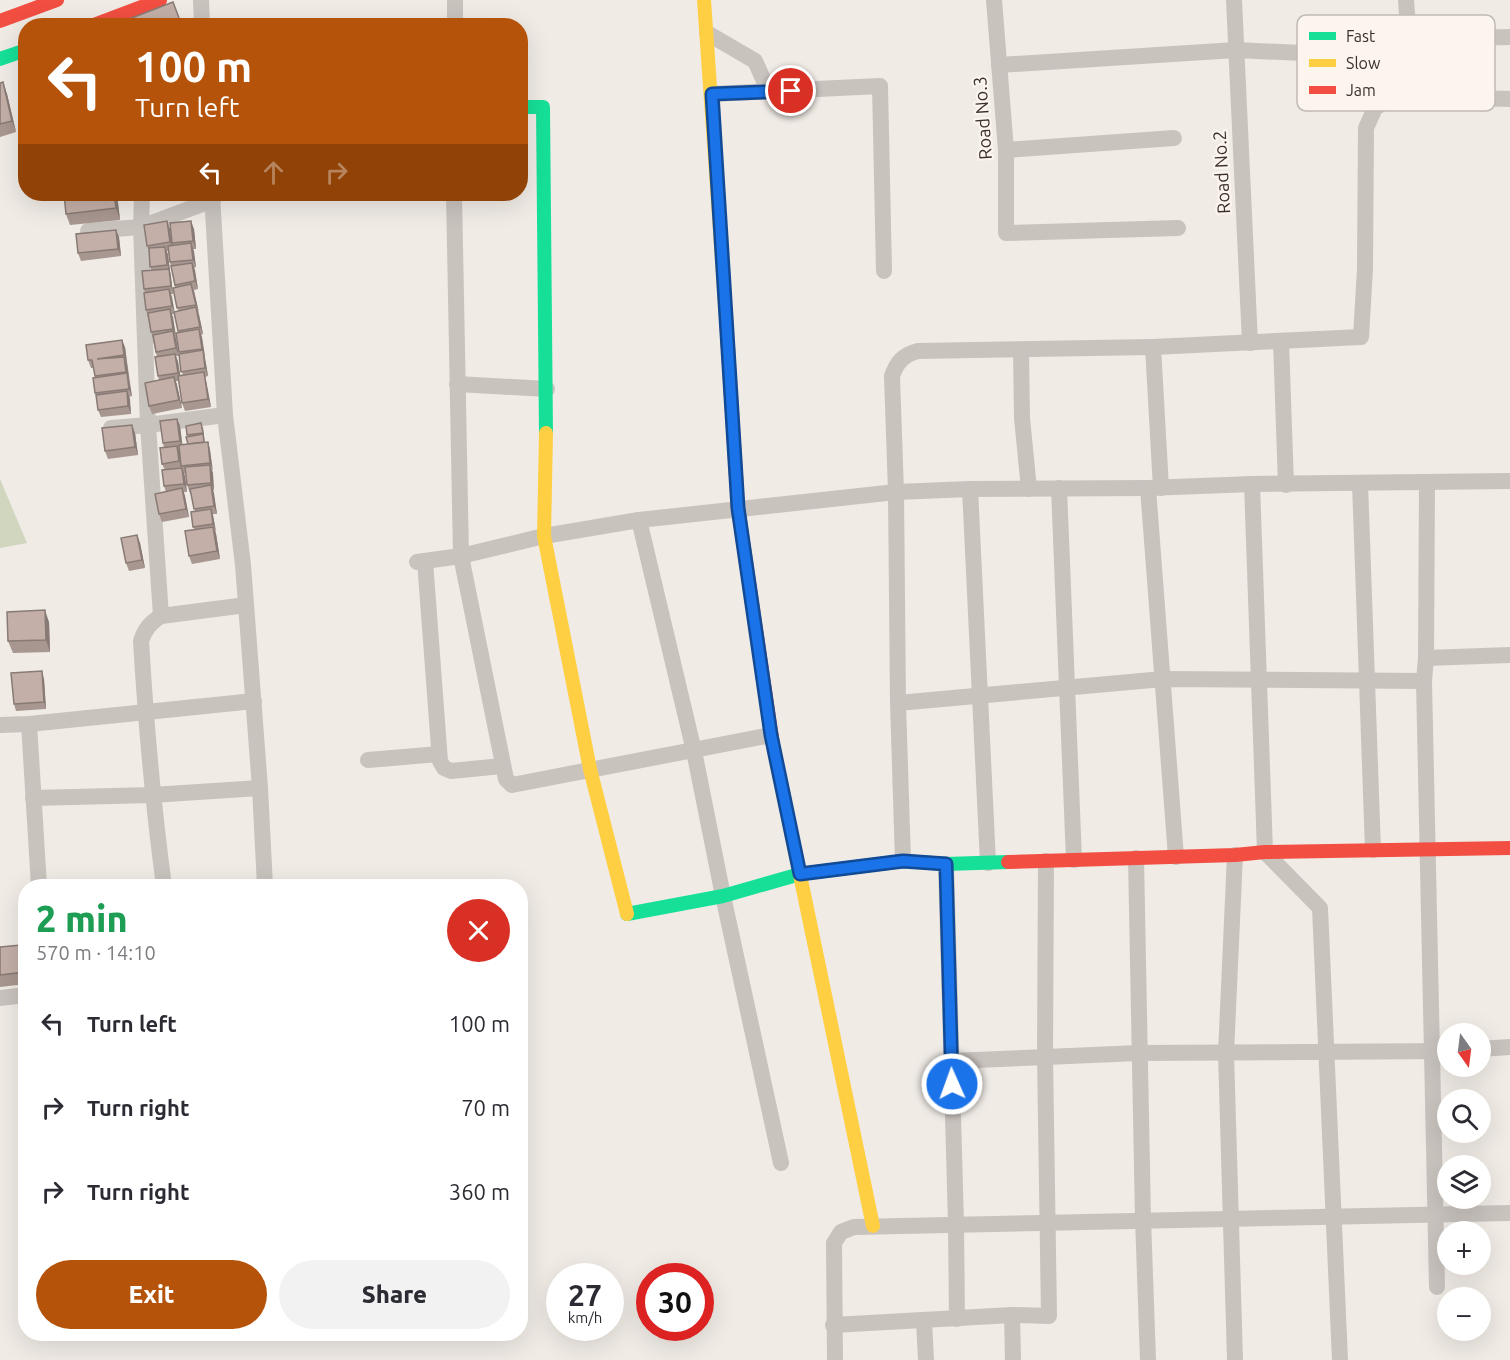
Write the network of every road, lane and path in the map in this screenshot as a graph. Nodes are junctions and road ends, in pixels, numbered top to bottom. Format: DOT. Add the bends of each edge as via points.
graph roads {
  1 [pos="57,0"];
  2 [pos="160,0"];
  3 [pos="201,0"];
  4 [pos="455,0"];
  5 [pos="704,0"];
  6 [pos="994,0"];
  7 [pos="1234,0"];
  8 [pos="1406,0"];
  9 [pos="1407,15"];
  10 [pos="113,18"];
  11 [pos="202,18"];
  12 [pos="455,18"];
  13 [pos="0,21"];
  14 [pos="707,33"];
  15 [pos="1495,37"];
  16 [pos="1510,37"];
  17 [pos="1236,50"];
  18 [pos="18,53"];
  19 [pos="1297,53"];
  20 [pos="0,59"];
  21 [pos="999,65"];
  22 [pos="769,92"];
  23 [pos="712,94"];
  24 [pos="1495,99"];
  25 [pos="1510,99"];
  26 [pos="528,107"];
  27 [pos="1374,111"];
  28 [pos="1174,138"];
  29 [pos="1006,150"];
  30 [pos="142,201"];
  31 [pos="203,201"];
  32 [pos="212,201"];
  33 [pos="454,201"];
  34 [pos="141,227"];
  35 [pos="1179,228"];
  36 [pos="88,231"];
  37 [pos="884,271"];
  38 [pos="1281,341"];
  39 [pos="1250,343"];
  40 [pos="1153,347"];
  41 [pos="1021,350"];
  42 [pos="457,384"];
  43 [pos="547,389"];
  44 [pos="225,415"];
  45 [pos="148,424"];
  46 [pos="105,429"];
  47 [pos="1510,481"];
  48 [pos="1427,482"];
  49 [pos="1360,483"];
  50 [pos="1252,484"];
  51 [pos="1286,485"];
  52 [pos="1155,488"];
  53 [pos="970,489"];
  54 [pos="1029,489"];
  55 [pos="1059,489"];
  56 [pos="896,492"];
  57 [pos="738,508"];
  58 [pos="639,520"];
  59 [pos="544,536"];
  60 [pos="460,556"];
  61 [pos="246,605"];
  62 [pos="160,616"];
  63 [pos="1510,655"];
  64 [pos="1426,658"];
  65 [pos="1163,679"];
  66 [pos="1258,681"];
  67 [pos="1367,681"];
  68 [pos="1424,681"];
  69 [pos="1067,688"];
  70 [pos="979,695"];
  71 [pos="254,701"];
  72 [pos="898,703"];
  73 [pos="145,712"];
  74 [pos="29,724"];
  75 [pos="0,725"];
  76 [pos="771,735"];
  77 [pos="694,751"];
  78 [pos="439,754"];
  79 [pos="368,760"];
  80 [pos="502,766"];
  81 [pos="590,768"];
  82 [pos="260,788"];
  83 [pos="152,795"];
  84 [pos="33,798"];
  85 [pos="1428,848"];
  86 [pos="1510,848"];
  87 [pos="1373,850"];
  88 [pos="1265,852"];
  89 [pos="1235,855"];
  90 [pos="1176,857"];
  91 [pos="1136,858"];
  92 [pos="1074,860"];
  93 [pos="903,861"];
  94 [pos="1046,861"];
  95 [pos="988,863"];
  96 [pos="946,864"];
  97 [pos="800,874"];
  98 [pos="39,879"];
  99 [pos="163,879"];
  100 [pos="265,879"];
  101 [pos="723,897"];
  102 [pos="18,996"];
  103 [pos="0,998"];
  104 [pos="1438,1023"];
  105 [pos="1510,1047"];
  106 [pos="1491,1048"];
  107 [pos="1437,1052"];
  108 [pos="1139,1053"];
  109 [pos="1226,1053"];
  110 [pos="1326,1053"];
  111 [pos="1045,1056"];
  112 [pos="951,1061"];
  113 [pos="1439,1077"];
  114 [pos="781,1164"];
  115 [pos="1510,1213"];
  116 [pos="1435,1214"];
  117 [pos="1334,1216"];
  118 [pos="1230,1219"];
  119 [pos="1143,1220"];
  120 [pos="1048,1221"];
  121 [pos="956,1223"];
  122 [pos="873,1226"];
  123 [pos="1437,1287"];
  124 [pos="1012,1315"];
  125 [pos="957,1319"];
  126 [pos="924,1321"];
  127 [pos="833,1325"];
  128 [pos="835,1360"];
  129 [pos="926,1360"];
  130 [pos="1013,1360"];
  131 [pos="1148,1360"];
  132 [pos="1235,1360"];
  133 [pos="1340,1360"];
  1 -- 13 [label="main road"];
  2 -- 10 [label="main road"];
  3 -- 11 [label="street"];
  4 -- 12 [label="street"];
  5 -- 14 [label="main road"];
  6 -- 21 [label="street, Road No.3"];
  7 -- 17 [label="street, Road No.2"];
  8 -- 9 [label="street"];
  14 -- 22 [label="street" via="755,61"];
  14 -- 23 [label="main road"];
  15 -- 16 [label="street"];
  17 -- 19 [label="street"];
  17 -- 21 [label="street"];
  17 -- 39 [label="street, Road No.2"];
  18 -- 20 [label="main road"];
  21 -- 29 [label="street, Road No.3"];
  22 -- 23 [label="street"];
  22 -- 37 [label="street" via="880,86"];
  23 -- 57 [label="main road"];
  24 -- 25 [label="street"];
  26 -- 43 [label="main road" via="543,107"];
  27 -- 38 [label="street" via="1366,128 1361,337"];
  28 -- 29 [label="street"];
  29 -- 35 [label="street, Road No.3" via="1006,233"];
  30 -- 34 [label="street"];
  31 -- 34 [label="street"];
  32 -- 44 [label="street"];
  33 -- 42 [label="street"];
  34 -- 36 [label="street"];
  34 -- 45 [label="street"];
  38 -- 39 [label="street"];
  38 -- 51 [label="street"];
  39 -- 40 [label="street"];
  40 -- 41 [label="street"];
  40 -- 52 [label="street"];
  41 -- 54 [label="street"];
  41 -- 56 [label="street" via="918,351 902,358 892,376"];
  42 -- 43 [label="street"];
  42 -- 60 [label="street"];
  43 -- 59 [label="main road"];
  44 -- 45 [label="street"];
  44 -- 61 [label="street"];
  45 -- 46 [label="street"];
  45 -- 62 [label="street"];
  47 -- 48 [label="street"];
  48 -- 49 [label="street"];
  48 -- 64 [label="street"];
  49 -- 51 [label="street"];
  49 -- 67 [label="street"];
  50 -- 51 [label="street"];
  50 -- 52 [label="street"];
  50 -- 66 [label="street"];
  52 -- 55 [label="street"];
  52 -- 65 [label="street"];
  53 -- 54 [label="street"];
  53 -- 56 [label="street"];
  53 -- 70 [label="street"];
  54 -- 55 [label="street"];
  55 -- 69 [label="street"];
  56 -- 57 [label="street"];
  56 -- 72 [label="street"];
  57 -- 58 [label="street"];
  57 -- 76 [label="main road"];
  58 -- 59 [label="street"];
  58 -- 77 [label="street"];
  59 -- 60 [label="street"];
  59 -- 81 [label="main road"];
  60 -- 78 [label="street" via="421,562"];
  60 -- 80 [label="street"];
  61 -- 62 [label="street"];
  61 -- 71 [label="street"];
  62 -- 73 [label="street" via="144,631 141,641"];
  63 -- 64 [label="street"];
  64 -- 68 [label="street"];
  65 -- 66 [label="street"];
  65 -- 69 [label="street"];
  65 -- 90 [label="street"];
  66 -- 67 [label="street"];
  66 -- 88 [label="street"];
  67 -- 68 [label="street"];
  67 -- 87 [label="street"];
  68 -- 85 [label="street"];
  69 -- 70 [label="street"];
  69 -- 92 [label="street"];
  70 -- 72 [label="street"];
  70 -- 95 [label="street"];
  71 -- 73 [label="street"];
  71 -- 82 [label="street"];
  72 -- 93 [label="street"];
  73 -- 74 [label="street"];
  73 -- 83 [label="street"];
  74 -- 75 [label="street"];
  74 -- 84 [label="street"];
  76 -- 77 [label="street"];
  76 -- 97 [label="main road"];
  77 -- 81 [label="street"];
  77 -- 101 [label="street"];
  78 -- 79 [label="street"];
  78 -- 80 [label="street" via="444,768 451,771"];
  80 -- 81 [label="street" via="512,785"];
  81 -- 101 [label="main road" via="627,915"];
  82 -- 83 [label="street"];
  82 -- 100 [label="street"];
  83 -- 84 [label="street"];
  83 -- 99 [label="street"];
  84 -- 98 [label="street"];
  85 -- 86 [label="main road"];
  85 -- 87 [label="main road"];
  85 -- 104 [label="street"];
  87 -- 88 [label="main road"];
  88 -- 89 [label="main road"];
  88 -- 110 [label="street" via="1320,908"];
  89 -- 90 [label="main road"];
  89 -- 109 [label="street"];
  90 -- 91 [label="main road"];
  91 -- 92 [label="main road"];
  91 -- 108 [label="street"];
  92 -- 94 [label="main road"];
  93 -- 96 [label="main road"];
  93 -- 97 [label="main road"];
  94 -- 95 [label="main road"];
  94 -- 111 [label="street"];
  95 -- 96 [label="main road"];
  96 -- 112 [label="street"];
  97 -- 101 [label="main road"];
  97 -- 122 [label="main road"];
  101 -- 114 [label="street"];
  102 -- 103 [label="street"];
  105 -- 106 [label="street"];
  107 -- 110 [label="street"];
  108 -- 109 [label="street"];
  108 -- 111 [label="street"];
  108 -- 119 [label="street"];
  109 -- 110 [label="street"];
  109 -- 118 [label="street"];
  110 -- 117 [label="street"];
  111 -- 112 [label="street"];
  111 -- 120 [label="street"];
  112 -- 121 [label="street"];
  113 -- 116 [label="street"];
  115 -- 116 [label="street"];
  116 -- 117 [label="street"];
  116 -- 123 [label="street"];
  117 -- 118 [label="street"];
  117 -- 133 [label="street"];
  118 -- 119 [label="street"];
  118 -- 132 [label="street"];
  119 -- 120 [label="street"];
  119 -- 131 [label="street"];
  120 -- 121 [label="street"];
  120 -- 124 [label="street" via="1049,1316"];
  121 -- 122 [label="street"];
  121 -- 125 [label="street"];
  122 -- 127 [label="street" via="841,1232 834,1243"];
  124 -- 125 [label="street"];
  124 -- 130 [label="street"];
  125 -- 126 [label="street"];
  126 -- 127 [label="street"];
  126 -- 129 [label="street"];
  127 -- 128 [label="street"];
}
